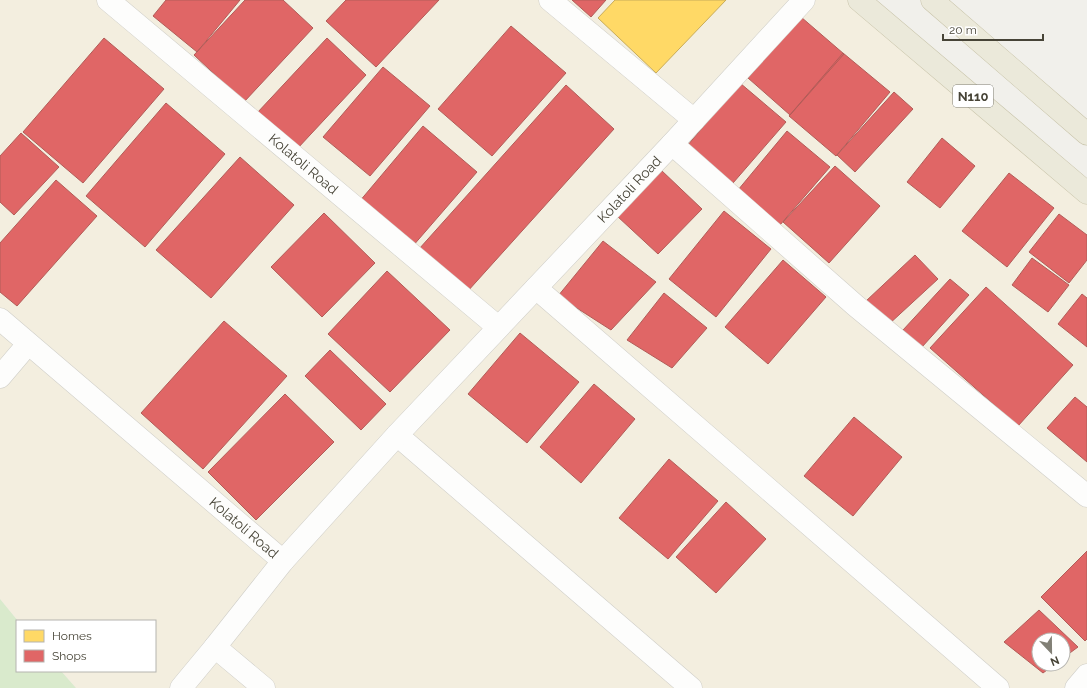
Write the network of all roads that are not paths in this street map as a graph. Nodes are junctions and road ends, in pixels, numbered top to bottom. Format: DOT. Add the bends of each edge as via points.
graph roads {
  1 [pos="108,0"];
  2 [pos="550,0"];
  3 [pos="804,0"];
  4 [pos="859,0"];
  5 [pos="932,0"];
  6 [pos="694,120"];
  7 [pos="1087,134"];
  8 [pos="672,144"];
  9 [pos="1087,193"];
  10 [pos="536,288"];
  11 [pos="0,319"];
  12 [pos="498,327"];
  13 [pos="28,344"];
  14 [pos="0,377"];
  15 [pos="397,436"];
  16 [pos="1087,496"];
  17 [pos="283,561"];
  18 [pos="215,647"];
  19 [pos="1087,675"];
  20 [pos="679,684"];
  21 [pos="181,688"];
  22 [pos="264,688"];
  23 [pos="998,688"];
  24 [pos="1076,688"];
  1 -- 12 [label="street, Kolatoli Road"];
  2 -- 6 [label="street"];
  3 -- 6 [label="street, Kolatoli Road"];
  4 -- 9 [label="highway, N110"];
  5 -- 7 [label="highway"];
  6 -- 8 [label="street, Kolatoli Road"];
  8 -- 10 [label="street, Kolatoli Road"];
  8 -- 16 [label="street" via="856,306"];
  10 -- 12 [label="street, Kolatoli Road"];
  10 -- 23 [label="street"];
  11 -- 13 [label="street, Kolatoli Road"];
  12 -- 15 [label="street, Kolatoli Road"];
  13 -- 14 [label="street"];
  13 -- 17 [label="street, Kolatoli Road"];
  15 -- 17 [label="street, Kolatoli Road"];
  15 -- 20 [label="street"];
  17 -- 18 [label="street"];
  18 -- 21 [label="street"];
  18 -- 22 [label="street"];
  19 -- 24 [label="street"];
}
